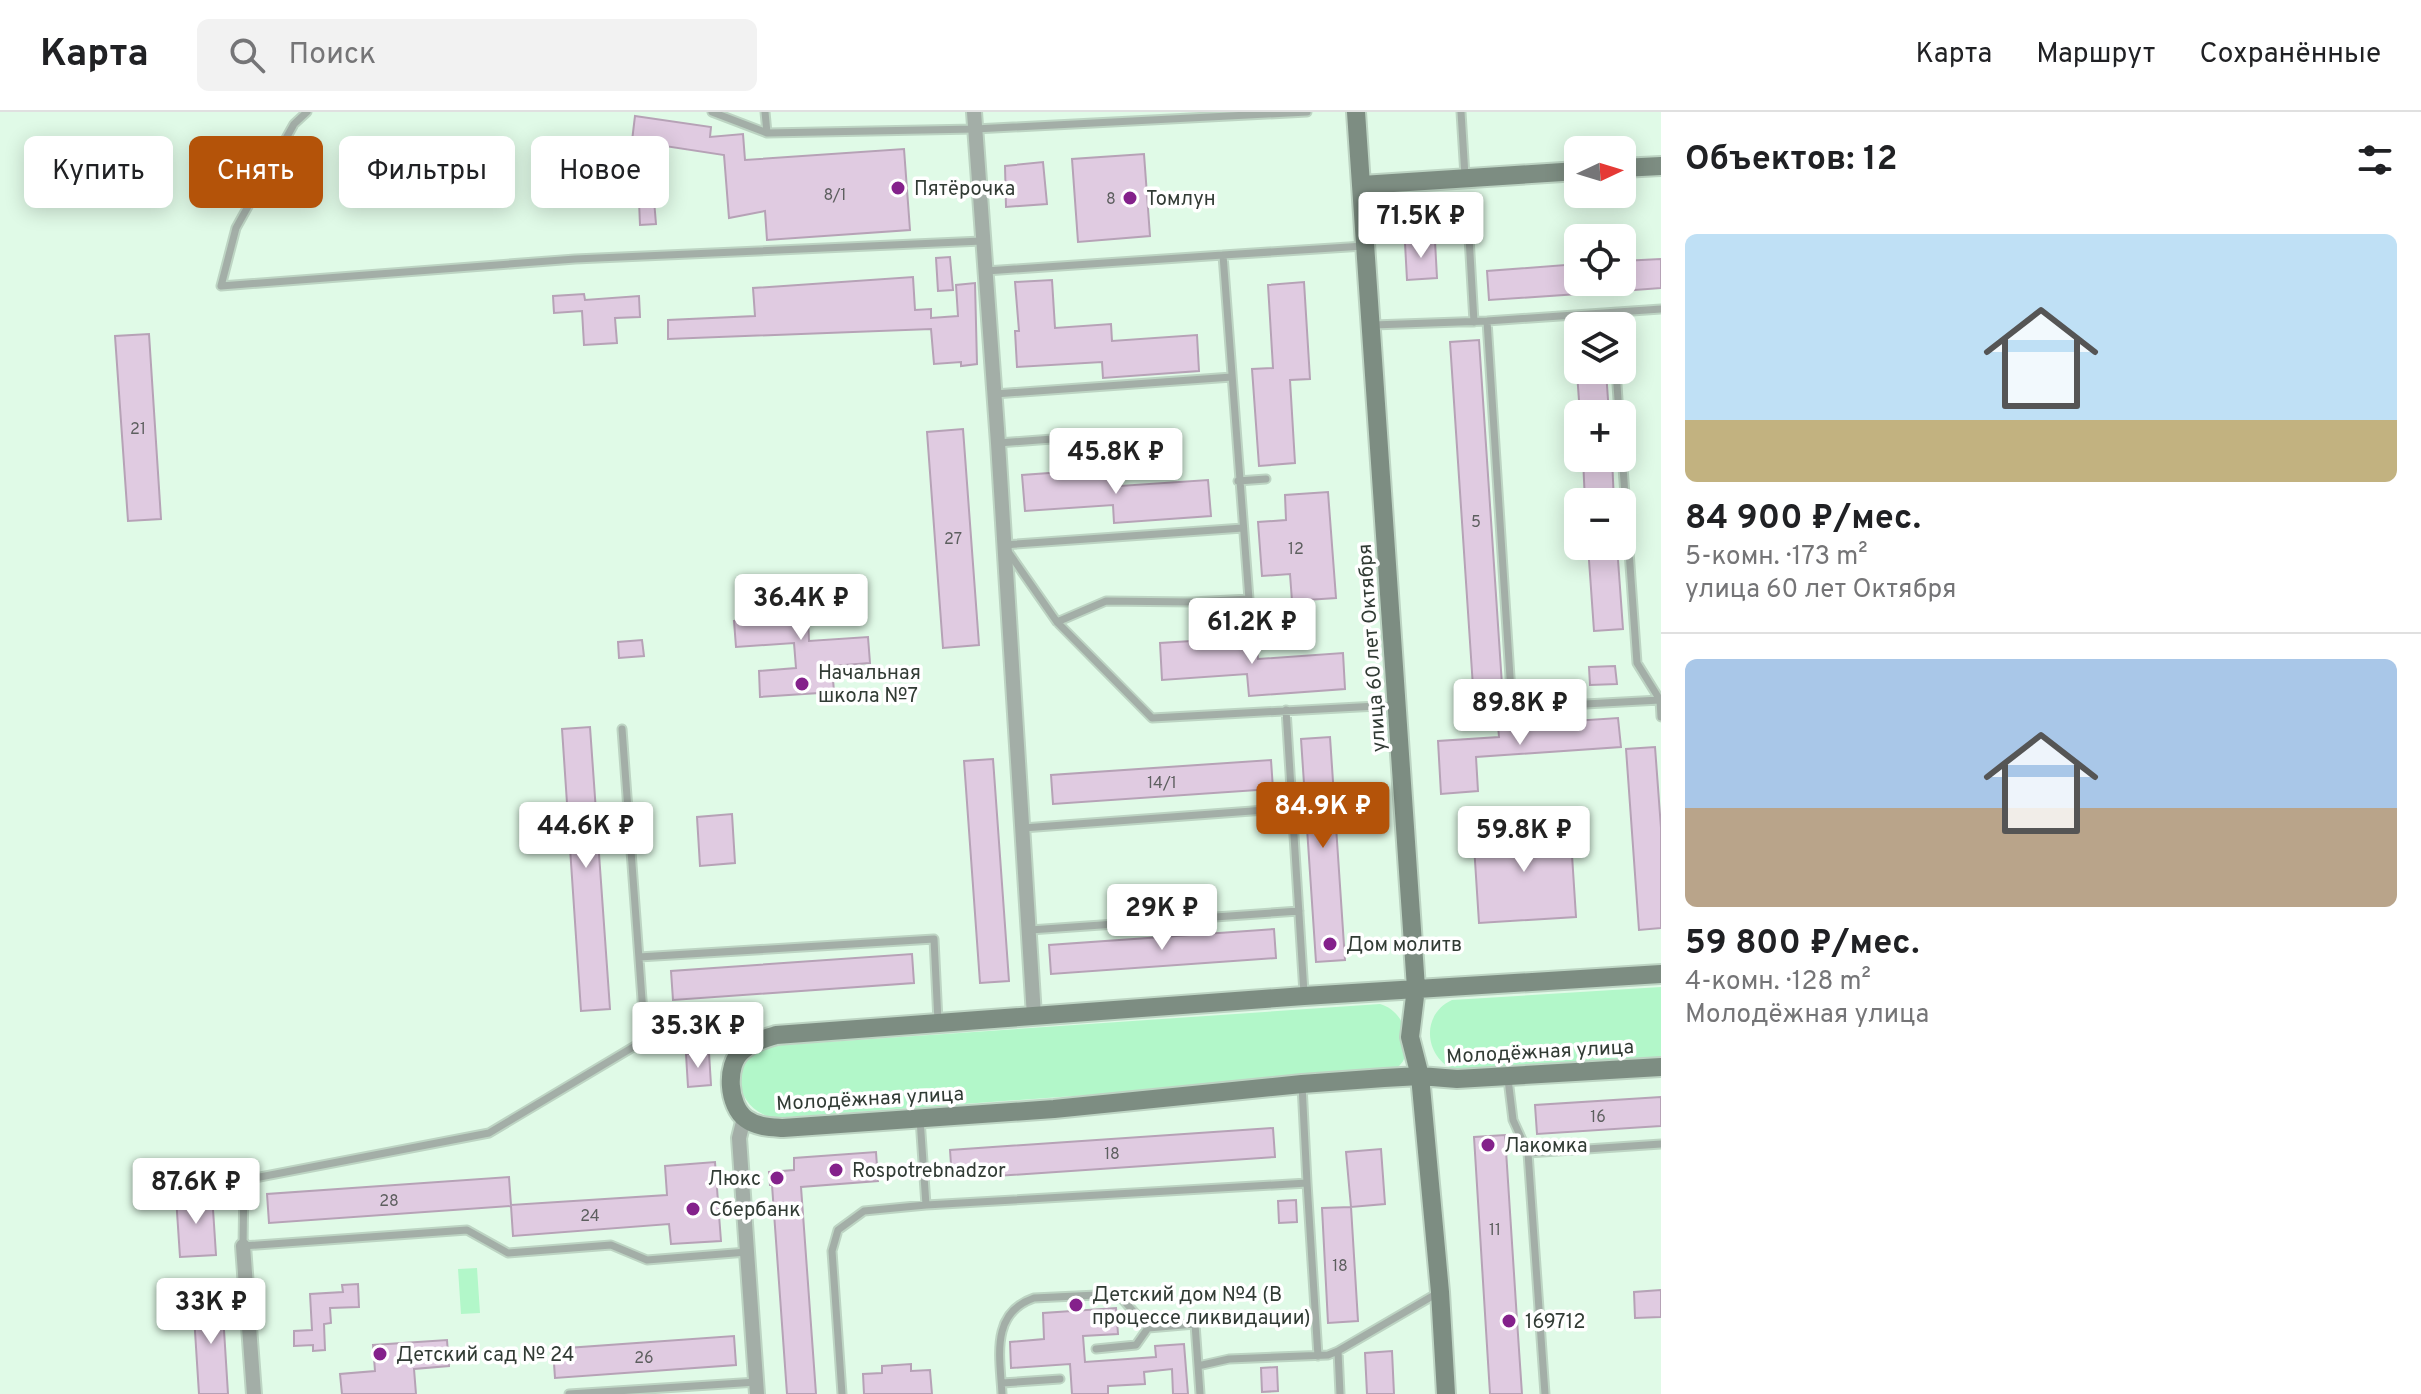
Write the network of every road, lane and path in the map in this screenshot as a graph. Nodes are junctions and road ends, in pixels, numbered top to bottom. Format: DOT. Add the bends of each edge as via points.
graph roads {
  1 [pos="307,112"];
  2 [pos="712,112"];
  3 [pos="765,112"];
  4 [pos="974,112"];
  5 [pos="1307,112"];
  6 [pos="1356,112"];
  7 [pos="1461,112"];
  8 [pos="1212,115"];
  9 [pos="975,129"];
  10 [pos="767,133"];
  11 [pos="1661,166"];
  12 [pos="1636,167"];
  13 [pos="1564,172"];
  14 [pos="1465,178"];
  15 [pos="1362,185"];
  16 [pos="1468,220"];
  17 [pos="982,241"];
  18 [pos="1366,246"];
  19 [pos="1223,255"];
  20 [pos="984,271"];
  21 [pos="1661,309"];
  22 [pos="1624,312"];
  23 [pos="1564,316"];
  24 [pos="1487,321"];
  25 [pos="1474,322"];
  26 [pos="1371,326"];
  27 [pos="1232,377"];
  28 [pos="994,394"];
  29 [pos="1105,435"];
  30 [pos="998,443"];
  31 [pos="1623,472"];
  32 [pos="1266,479"];
  33 [pos="1238,481"];
  34 [pos="1243,528"];
  35 [pos="1003,545"];
  36 [pos="1057,622"];
  37 [pos="1660,700"];
  38 [pos="1396,705"];
  39 [pos="1286,710"];
  40 [pos="1661,717"];
  41 [pos="622,729"];
  42 [pos="1292,808"];
  43 [pos="1022,828"];
  44 [pos="1299,911"];
  45 [pos="1028,930"];
  46 [pos="639,957"];
  47 [pos="1661,974"];
  48 [pos="1416,988"];
  49 [pos="1304,996"];
  50 [pos="1034,1016"];
  51 [pos="938,1023"];
  52 [pos="776,1035"];
  53 [pos="645,1040"];
  54 [pos="1661,1067"];
  55 [pos="1420,1076"];
  56 [pos="1508,1077"];
  57 [pos="1302,1084"];
  58 [pos="744,1118"];
  59 [pos="920,1118"];
  60 [pos="1661,1144"];
  61 [pos="1528,1153"];
  62 [pos="1307,1183"];
  63 [pos="926,1205"];
  64 [pos="243,1246"];
  65 [pos="747,1252"];
  66 [pos="1440,1292"];
  67 [pos="1148,1328"];
  68 [pos="1096,1349"];
  69 [pos="1338,1351"];
  70 [pos="1318,1356"];
  71 [pos="1198,1366"];
  72 [pos="1060,1379"];
  73 [pos="1002,1383"];
  74 [pos="757,1388"];
  75 [pos="254,1394"];
  76 [pos="569,1394"];
  77 [pos="842,1394"];
  78 [pos="1002,1394"];
  79 [pos="1200,1394"];
  80 [pos="1340,1394"];
  81 [pos="1446,1394"];
  82 [pos="1545,1394"];
  1 -- 17 [label="lane" via="294,124 236,228 221,286 575,259"];
  2 -- 10 [label="lane"];
  3 -- 10 [label="lane"];
  4 -- 9 [label="street"];
  5 -- 8 [label="lane"];
  6 -- 15 [label="main road, улица 60 лет Октября"];
  7 -- 14 [label="lane"];
  8 -- 9 [label="lane"];
  9 -- 10 [label="lane"];
  9 -- 17 [label="street"];
  11 -- 12 [label="main road"];
  13 -- 14 [label="main road"];
  14 -- 15 [label="main road"];
  15 -- 18 [label="main road, улица 60 лет Октября"];
  16 -- 25 [label="lane"];
  17 -- 20 [label="street"];
  18 -- 19 [label="lane"];
  18 -- 26 [label="main road, улица 60 лет Октября"];
  19 -- 20 [label="lane"];
  19 -- 27 [label="lane"];
  20 -- 28 [label="street"];
  21 -- 22 [label="lane"];
  23 -- 24 [label="lane"];
  24 -- 25 [label="lane"];
  24 -- 37 [label="lane" via="1512,708"];
  25 -- 26 [label="lane"];
  26 -- 38 [label="main road, улица 60 лет Октября"];
  27 -- 28 [label="lane"];
  27 -- 33 [label="lane"];
  28 -- 30 [label="street"];
  29 -- 30 [label="lane"];
  30 -- 35 [label="street"];
  31 -- 37 [label="lane" via="1637,663"];
  32 -- 33 [label="lane"];
  33 -- 34 [label="lane"];
  34 -- 35 [label="lane"];
  34 -- 36 [label="lane" via="1249,599 1106,601"];
  35 -- 36 [label="lane"];
  35 -- 43 [label="street"];
  36 -- 39 [label="lane" via="1152,718"];
  37 -- 40 [label="lane"];
  38 -- 39 [label="lane"];
  38 -- 48 [label="main road, улица 60 лет Октября"];
  39 -- 42 [label="lane"];
  41 -- 46 [label="lane"];
  42 -- 43 [label="lane"];
  42 -- 44 [label="lane"];
  43 -- 45 [label="street"];
  44 -- 45 [label="lane"];
  44 -- 49 [label="lane"];
  45 -- 50 [label="street"];
  46 -- 51 [label="lane" via="934,939"];
  46 -- 53 [label="lane"];
  47 -- 48 [label="main road"];
  48 -- 49 [label="main road"];
  48 -- 55 [label="main road, улица 60 лет Октября" via="1410,1037"];
  49 -- 50 [label="main road"];
  50 -- 51 [label="main road"];
  51 -- 52 [label="main road"];
  52 -- 53 [label="lane"];
  52 -- 58 [label="main road" via="754,1042 732,1064 734,1103"];
  53 -- 64 [label="lane" via="489,1133 244,1180"];
  54 -- 56 [label="main road, Молодёжная улица"];
  55 -- 56 [label="main road, Молодёжная улица"];
  55 -- 57 [label="main road, Молодёжная улица"];
  55 -- 66 [label="main road, улица 60 лет Октября"];
  56 -- 61 [label="lane" via="1513,1120"];
  57 -- 59 [label="main road, Молодёжная улица"];
  57 -- 62 [label="lane"];
  58 -- 59 [label="main road, Молодёжная улица" via="783,1128"];
  58 -- 65 [label="street" via="739,1138"];
  59 -- 63 [label="lane"];
  60 -- 61 [label="lane"];
  61 -- 82 [label="lane"];
  62 -- 63 [label="lane"];
  62 -- 70 [label="lane"];
  63 -- 77 [label="lane" via="864,1211 838,1230 832,1251"];
  64 -- 65 [label="lane" via="467,1230 508,1253 611,1245 647,1260"];
  64 -- 75 [label="street"];
  65 -- 74 [label="street"];
  66 -- 69 [label="lane"];
  66 -- 81 [label="main road, улица 60 лет Октября"];
  67 -- 68 [label="lane" via="1136,1345"];
  67 -- 71 [label="lane" via="1195,1324"];
  67 -- 73 [label="lane" via="1118,1294 1022,1302 1005,1321 999,1344"];
  69 -- 70 [label="lane"];
  69 -- 80 [label="lane"];
  70 -- 71 [label="lane" via="1229,1359"];
  71 -- 79 [label="lane"];
  72 -- 73 [label="lane"];
  73 -- 78 [label="lane"];
  74 -- 76 [label="lane"];
}
